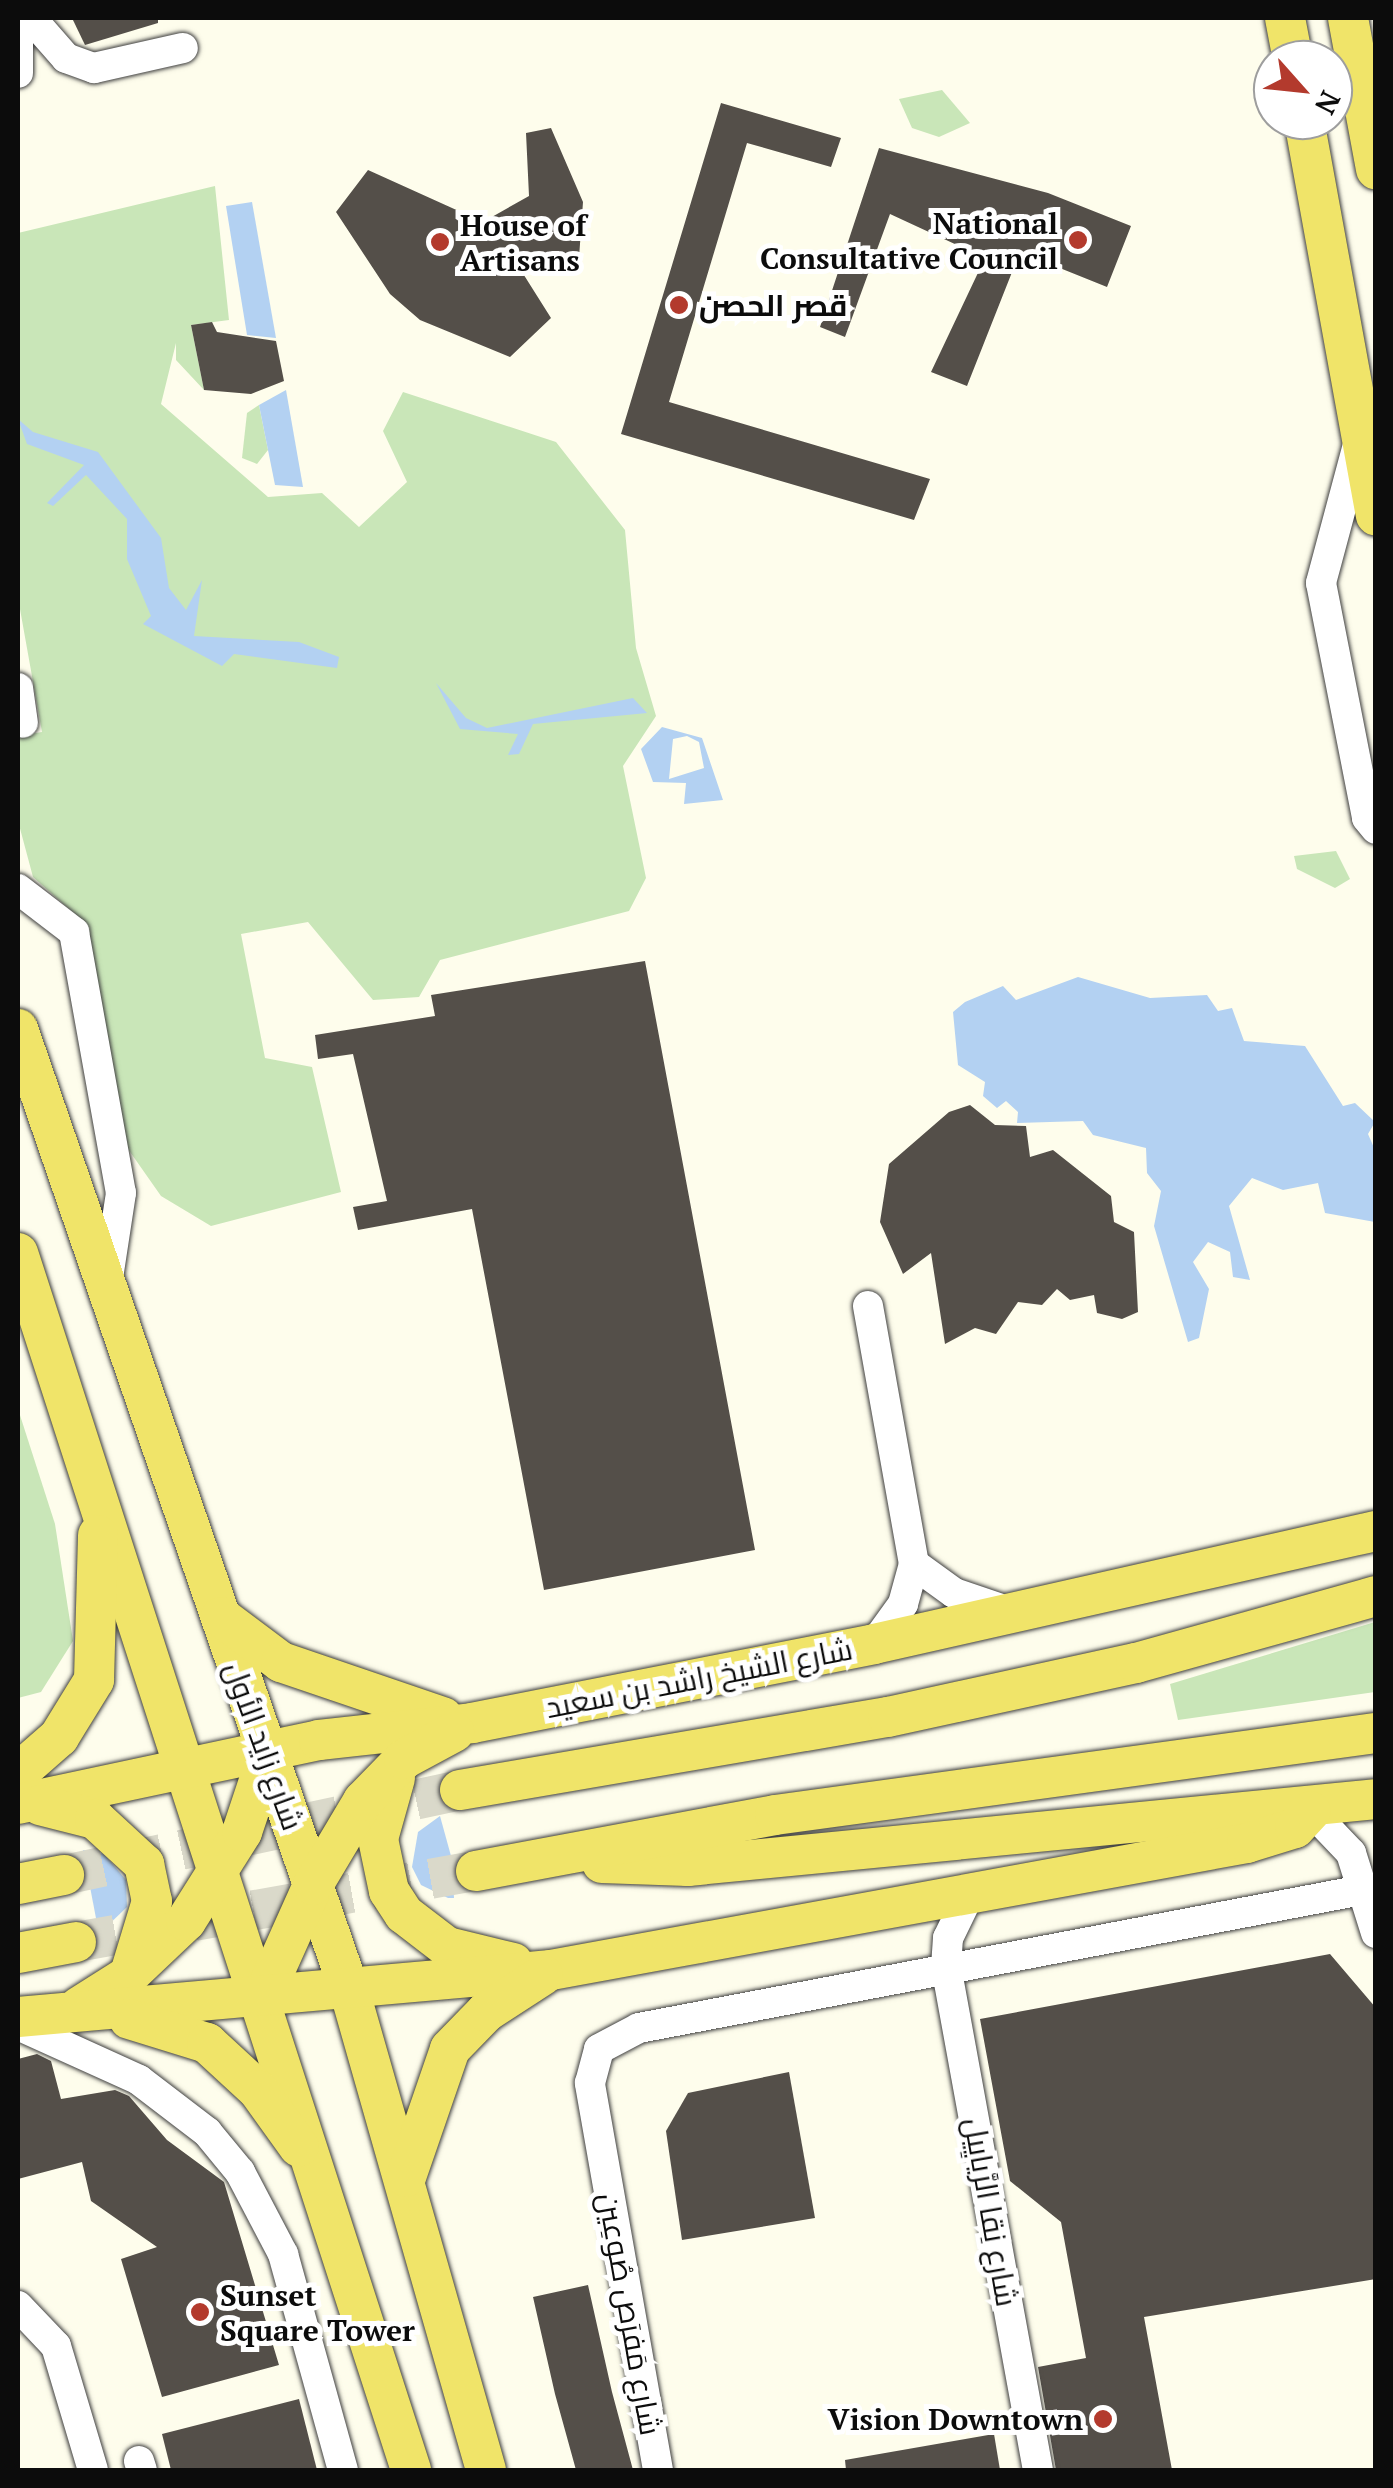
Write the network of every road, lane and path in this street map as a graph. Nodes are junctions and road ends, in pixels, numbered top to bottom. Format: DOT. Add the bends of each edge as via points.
graph roads {
  1 [pos="1348,18"];
  2 [pos="1363,18"];
  3 [pos="21,42"];
  4 [pos="183,48"];
  5 [pos="1355,58"];
  6 [pos="1308,140"];
  7 [pos="1376,169"];
  8 [pos="1361,434"];
  9 [pos="1376,515"];
  10 [pos="18,688"];
  11 [pos="23,723"];
  12 [pos="1376,829"];
  13 [pos="18,888"];
  14 [pos="18,1030"];
  15 [pos="18,1254"];
  16 [pos="106,1292"];
  17 [pos="868,1306"];
  18 [pos="97,1496"];
  19 [pos="1376,1531"];
  20 [pos="914,1564"];
  21 [pos="1376,1596"];
  22 [pos="212,1608"];
  23 [pos="1007,1610"];
  24 [pos="874,1644"];
  25 [pos="472,1723"];
  26 [pos="1373,1732"];
  27 [pos="270,1751"];
  28 [pos="404,1759"];
  29 [pos="188,1768"];
  30 [pos="460,1790"];
  31 [pos="18,1793"];
  32 [pos="1376,1800"];
  33 [pos="1310,1811"];
  34 [pos="563,1857"];
  35 [pos="476,1871"];
  36 [pos="221,1872"];
  37 [pos="64,1874"];
  38 [pos="18,1884"];
  39 [pos="313,1885"];
  40 [pos="1367,1889"];
  41 [pos="969,1895"];
  42 [pos="905,1907"];
  43 [pos="1376,1933"];
  44 [pos="76,1942"];
  45 [pos="18,1953"];
  46 [pos="946,1960"];
  47 [pos="552,1970"];
  48 [pos="128,1976"];
  49 [pos="349,1989"];
  50 [pos="263,1997"];
  51 [pos="76,2009"];
  52 [pos="18,2017"];
  53 [pos="18,2025"];
  54 [pos="406,2176"];
  55 [pos="320,2178"];
  56 [pos="18,2306"];
  57 [pos="92,2470"];
  58 [pos="343,2470"];
  59 [pos="411,2470"];
  60 [pos="486,2470"];
  61 [pos="658,2470"];
  62 [pos="1038,2470"];
  1 -- 5 [label="main road"];
  2 -- 5 [label="main road"];
  3 -- 4 [label="street" via="94,68"];
  5 -- 7 [label="main road"];
  6 -- 8 [label="main road"];
  8 -- 9 [label="main road"];
  8 -- 12 [label="street" via="1321,583 1366,818"];
  10 -- 11 [label="street"];
  13 -- 16 [label="street" via="74,932 121,1193"];
  14 -- 16 [label="main road, شارع زايد الأول"];
  15 -- 18 [label="main road"];
  16 -- 22 [label="main road, شارع زايد الأول"];
  17 -- 20 [label="street"];
  18 -- 29 [label="main road"];
  18 -- 31 [label="main road" via="94,1680"];
  19 -- 23 [label="main road, شارع الشيخ راشد بن سعيد"];
  20 -- 23 [label="street" via="954,1593"];
  20 -- 24 [label="street" via="904,1604"];
  21 -- 30 [label="main road" via="1136,1663 908,1713"];
  22 -- 25 [label="main road" via="282,1662"];
  22 -- 27 [label="main road, شارع زايد الأول"];
  23 -- 24 [label="main road, شارع الشيخ راشد بن سعيد"];
  24 -- 25 [label="main road, شارع الشيخ راشد بن سعيد"];
  25 -- 27 [label="main road, شارع الشيخ راشد بن سعيد"];
  25 -- 28 [label="main road"];
  26 -- 34 [label="main road" via="775,1815"];
  27 -- 29 [label="main road, شارع الشيخ راشد بن سعيد"];
  27 -- 36 [label="main road"];
  27 -- 39 [label="main road, شارع زايد الأول"];
  28 -- 39 [label="main road" via="363,1801"];
  28 -- 47 [label="main road" via="378,1839 389,1891 404,1914 447,1946"];
  29 -- 31 [label="main road, شارع الشيخ راشد بن سعيد"];
  29 -- 36 [label="main road"];
  31 -- 48 [label="main road" via="95,1818 144,1864 149,1921"];
  32 -- 33 [label="main road"];
  33 -- 34 [label="main road" via="1272,1806 688,1866"];
  33 -- 40 [label="street" via="1351,1853"];
  33 -- 41 [label="main road" via="1295,1828 1247,1843"];
  34 -- 35 [label="main road"];
  36 -- 48 [label="main road" via="186,1921"];
  36 -- 50 [label="main road"];
  37 -- 38 [label="main road"];
  39 -- 49 [label="main road, شارع زايد الأول"];
  39 -- 50 [label="main road"];
  40 -- 43 [label="street"];
  40 -- 46 [label="street, شارع مَفرَص صُوعِين"];
  41 -- 42 [label="main road"];
  41 -- 46 [label="street"];
  42 -- 46 [label="street"];
  42 -- 47 [label="main road"];
  44 -- 45 [label="main road"];
  46 -- 61 [label="street, شارع مَفرَص صُوعِين" via="618,2036 599,2049 589,2072"];
  46 -- 62 [label="street, شارع نِقا الرَّيايِيل"];
  47 -- 49 [label="main road"];
  47 -- 54 [label="main road" via="486,2012 450,2048"];
  48 -- 51 [label="main road"];
  49 -- 50 [label="main road"];
  49 -- 54 [label="main road, شارع زايد الأول"];
  50 -- 51 [label="main road"];
  50 -- 55 [label="main road"];
  51 -- 52 [label="main road"];
  51 -- 55 [label="main road" via="166,2025 207,2043 258,2090"];
  53 -- 58 [label="street" via="139,2080 207,2132 240,2172 283,2254"];
  54 -- 60 [label="main road, شارع زايد الأول"];
  55 -- 59 [label="main road"];
  56 -- 57 [label="street" via="56,2346"];
}
